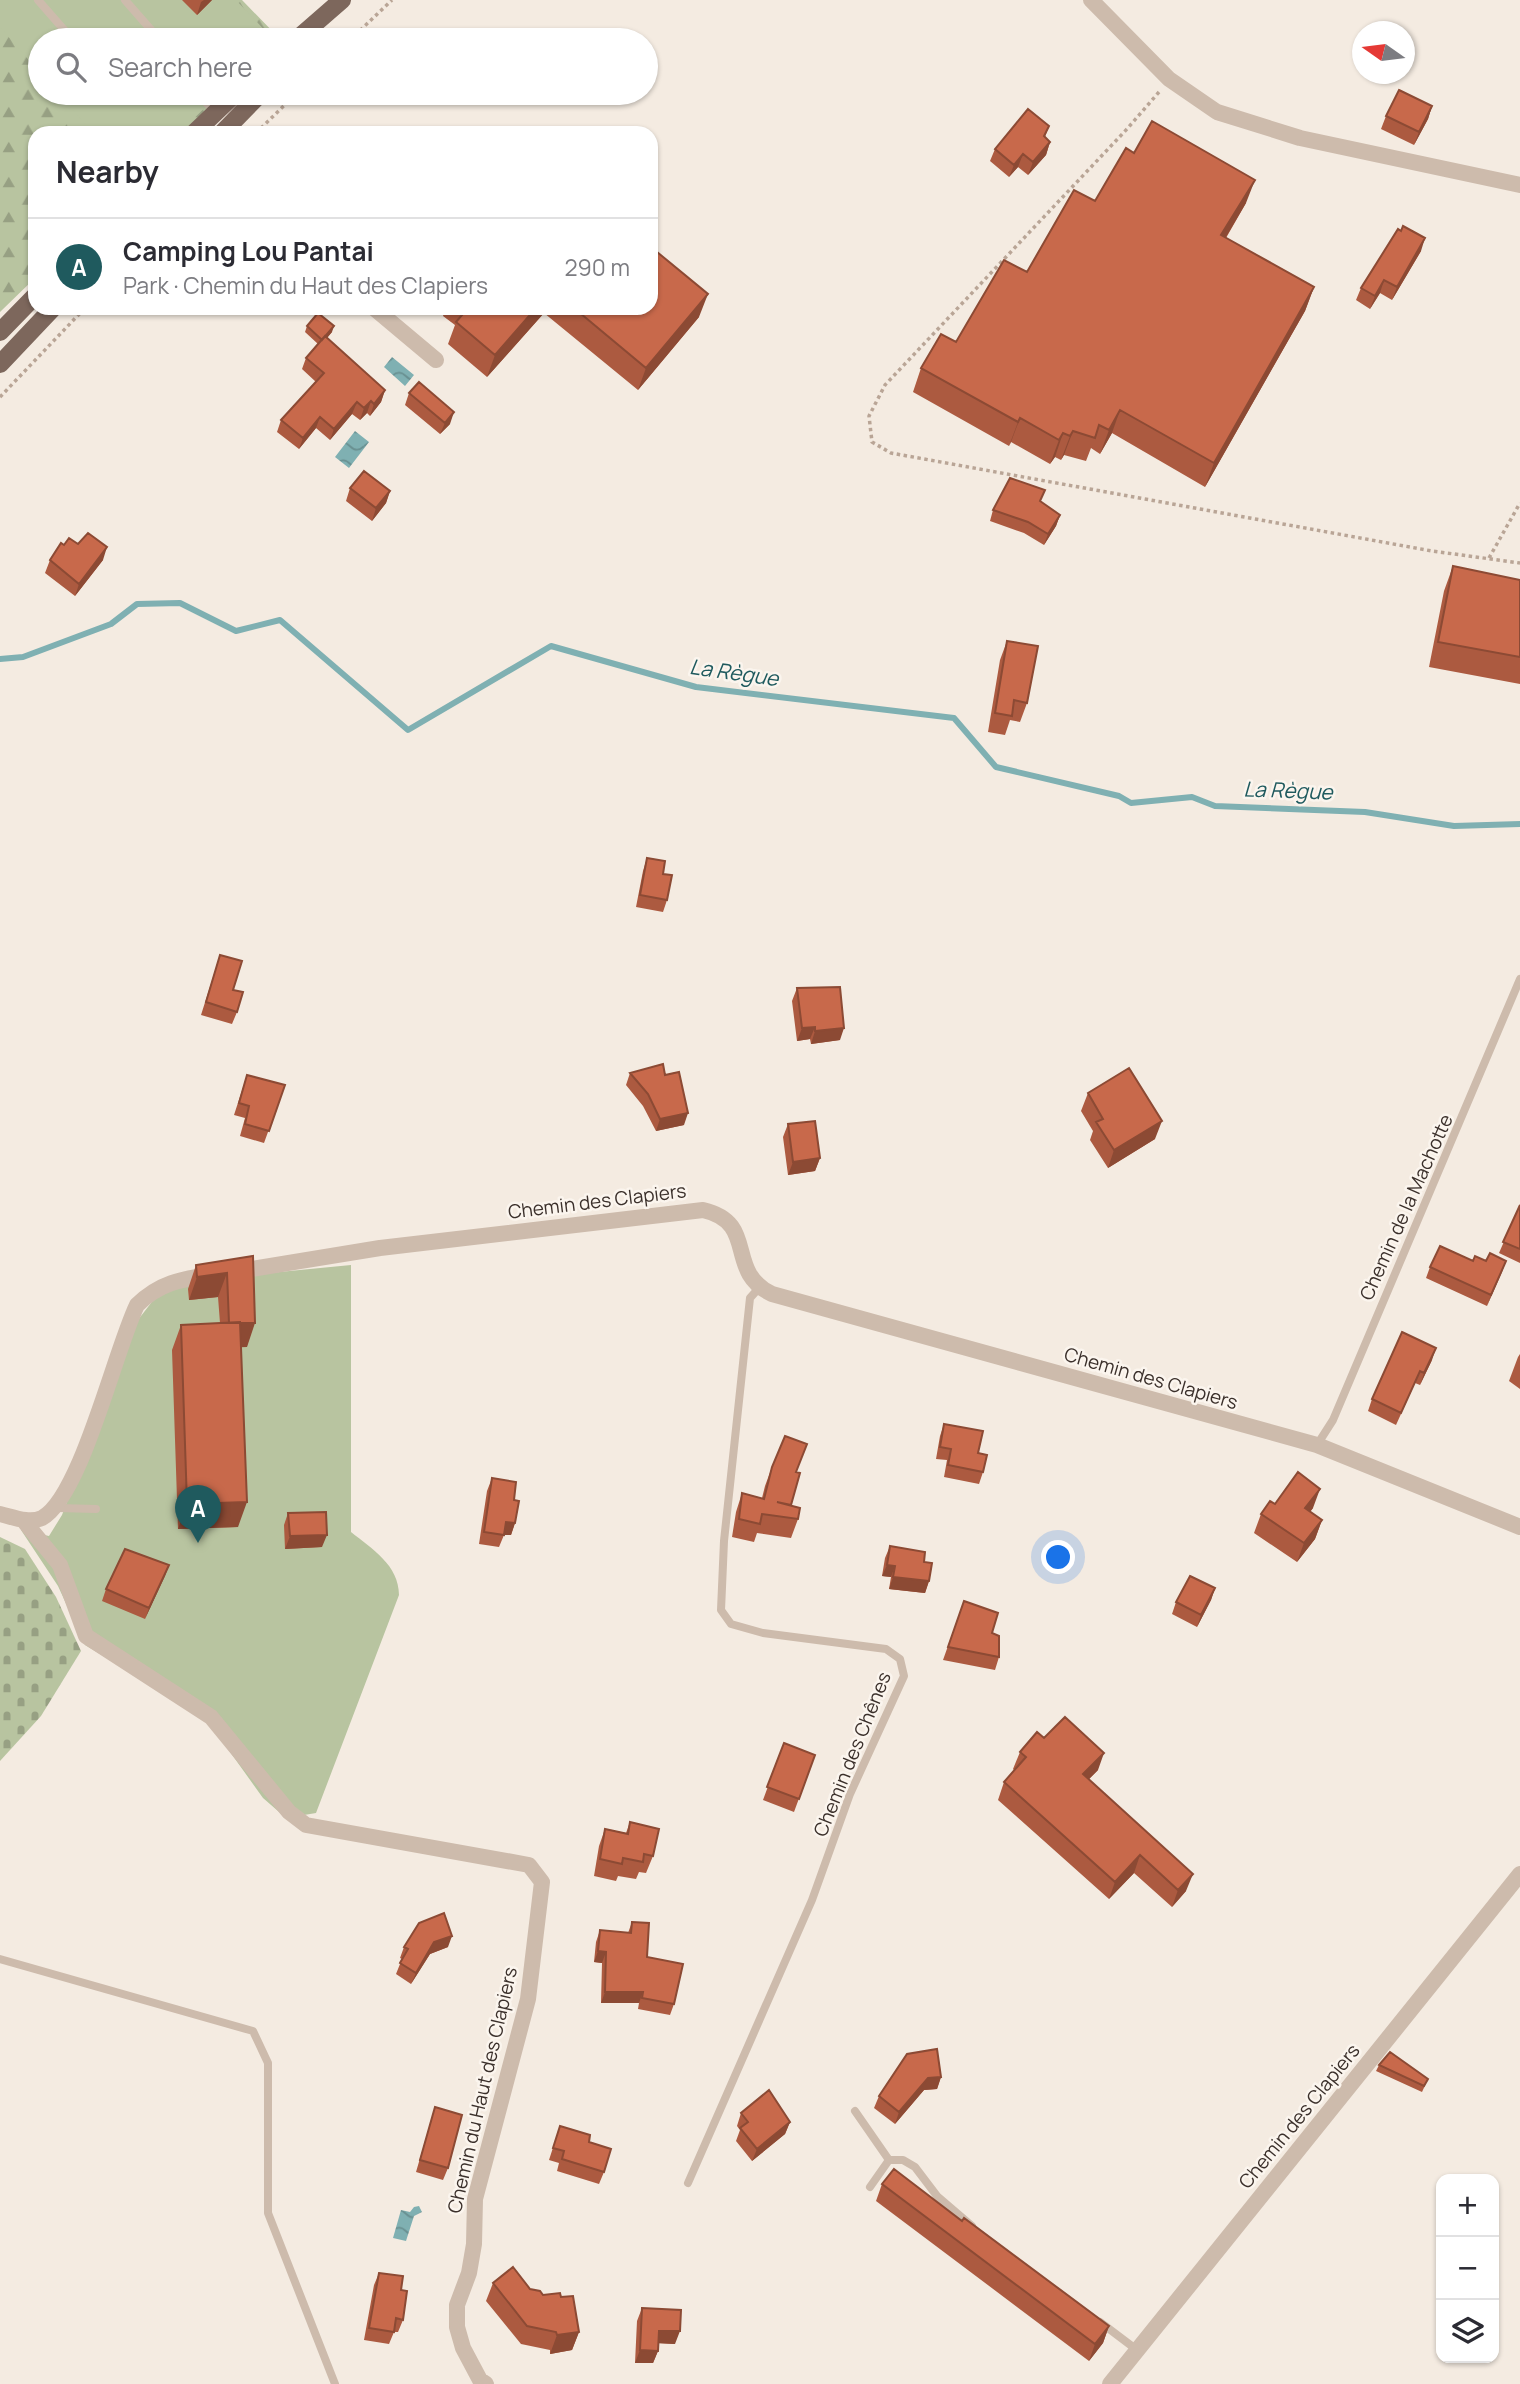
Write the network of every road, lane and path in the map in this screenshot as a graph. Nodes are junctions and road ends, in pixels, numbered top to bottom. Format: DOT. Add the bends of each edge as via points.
graph roads {
  1 [pos="38,0"];
  2 [pos="125,0"];
  3 [pos="342,0"];
  4 [pos="349,0"];
  5 [pos="392,0"];
  6 [pos="1091,0"];
  7 [pos="62,28"];
  8 [pos="150,28"];
  9 [pos="310,28"];
  10 [pos="322,28"];
  11 [pos="363,28"];
  12 [pos="1169,79"];
  13 [pos="208,105"];
  14 [pos="223,105"];
  15 [pos="249,105"];
  16 [pos="285,105"];
  17 [pos="215,112"];
  18 [pos="201,126"];
  19 [pos="229,126"];
  20 [pos="263,126"];
  21 [pos="1520,185"];
  22 [pos="28,303"];
  23 [pos="46,315"];
  24 [pos="78,315"];
  25 [pos="382,315"];
  26 [pos="0,332"];
  27 [pos="436,360"];
  28 [pos="0,364"];
  29 [pos="2,395"];
  30 [pos="1520,503"];
  31 [pos="1489,558"];
  32 [pos="1520,563"];
  33 [pos="1520,979"];
  34 [pos="759,1288"];
  35 [pos="1317,1445"];
  36 [pos="57,1508"];
  37 [pos="96,1509"];
  38 [pos="0,1514"];
  39 [pos="23,1520"];
  40 [pos="1520,1527"];
  41 [pos="1520,1874"];
  42 [pos="0,1959"];
  43 [pos="855,2111"];
  44 [pos="889,2160"];
  45 [pos="688,2183"];
  46 [pos="870,2187"];
  47 [pos="978,2231"];
  48 [pos="1095,2319"];
  49 [pos="1138,2351"];
  50 [pos="335,2384"];
  51 [pos="486,2384"];
  52 [pos="1111,2384"];
  1 -- 7 [label="lane"];
  2 -- 8 [label="lane"];
  3 -- 9 [label="main road"];
  4 -- 10 [label="main road"];
  5 -- 11 [label="path"];
  6 -- 12 [label="street"];
  12 -- 21 [label="street" via="1217,112 1300,138"];
  12 -- 31 [label="path" via="1128,129 885,385 869,416 872,442 891,453"];
  13 -- 17 [label="lane"];
  14 -- 17 [label="main road"];
  15 -- 19 [label="main road"];
  16 -- 20 [label="path"];
  17 -- 18 [label="main road"];
  22 -- 26 [label="main road"];
  23 -- 28 [label="main road"];
  24 -- 29 [label="path"];
  25 -- 27 [label="street"];
  30 -- 31 [label="path"];
  31 -- 32 [label="path"];
  33 -- 35 [label="lane, Chemin de la Machotte" via="1333,1420"];
  34 -- 35 [label="street, Chemin des Clapiers"];
  34 -- 36 [label="street, Chemin des Clapiers" via="750,1279 732,1224 702,1210 380,1248 175,1280 151,1291 138,1305"];
  34 -- 45 [label="lane, Chemin des Chênes" via="750,1298 721,1610 731,1624 763,1633 886,1649 901,1659 904,1676"];
  35 -- 40 [label="street, Chemin des Clapiers"];
  36 -- 37 [label="lane"];
  36 -- 39 [label="street" via="39,1520"];
  38 -- 39 [label="street"];
  39 -- 51 [label="street, Chemin du Haut des Clapiers" via="60,1565 86,1636 211,1717 289,1812 306,1825 529,1865 542,1882 528,1999 475,2199 472,2253 457,2305 463,2348"];
  41 -- 49 [label="street, Chemin des Clapiers"];
  42 -- 50 [label="lane" via="253,2031 268,2063 268,2213"];
  43 -- 44 [label="lane"];
  44 -- 46 [label="lane"];
  44 -- 47 [label="lane" via="903,2160 915,2167 937,2196"];
  48 -- 49 [label="lane"];
  49 -- 52 [label="street, Chemin des Clapiers"];
}
